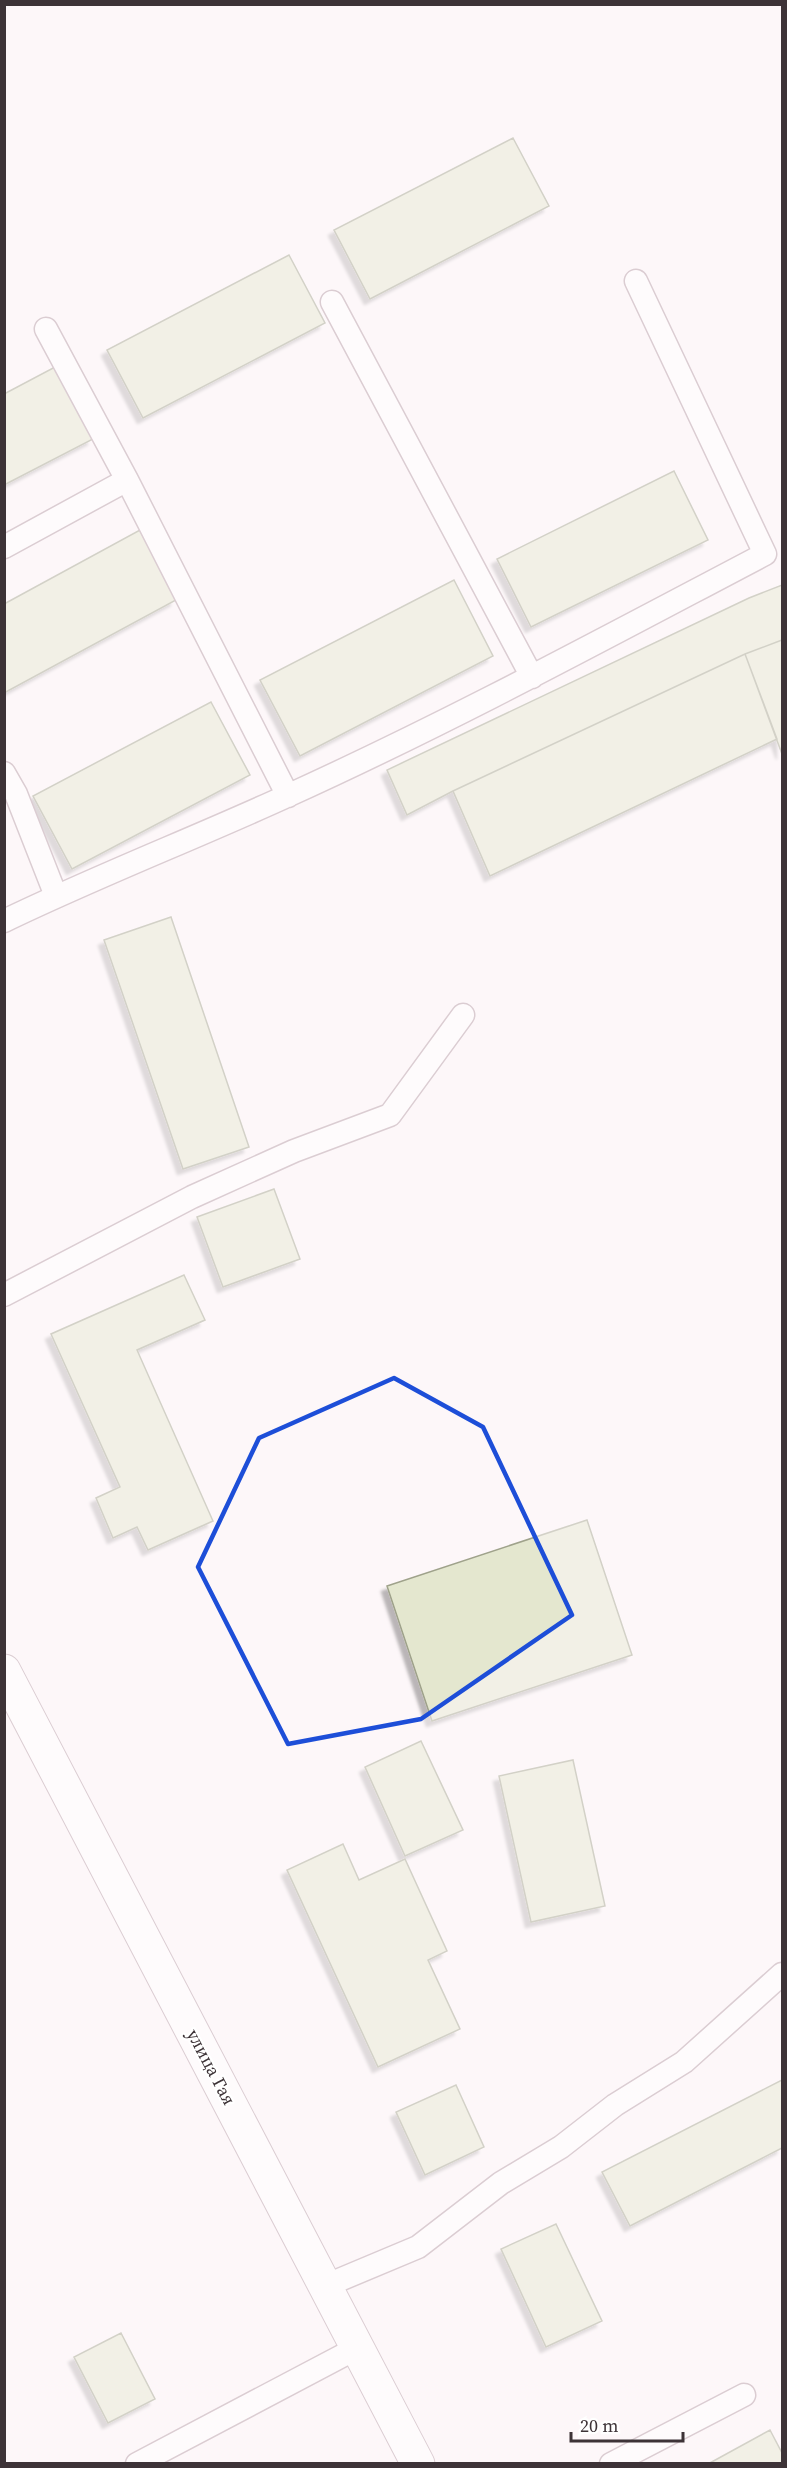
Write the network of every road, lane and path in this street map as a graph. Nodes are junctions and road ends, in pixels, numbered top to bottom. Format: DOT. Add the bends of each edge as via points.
graph roads {
  1 [pos="636,281"];
  2 [pos="332,302"];
  3 [pos="46,329"];
  4 [pos="127,480"];
  5 [pos="4,547"];
  6 [pos="532,677"];
  7 [pos="4,773"];
  8 [pos="288,796"];
  9 [pos="56,897"];
  10 [pos="4,921"];
  11 [pos="463,1015"];
  12 [pos="4,1295"];
  13 [pos="4,1671"];
  14 [pos="783,1974"];
  15 [pos="325,2286"];
  16 [pos="357,2348"];
  17 [pos="744,2395"];
  18 [pos="137,2463"];
  19 [pos="418,2463"];
  20 [pos="611,2463"];
  1 -- 6 [label="lane" via="765,554"];
  2 -- 6 [label="lane"];
  3 -- 4 [label="lane"];
  4 -- 5 [label="lane"];
  4 -- 8 [label="lane"];
  6 -- 8 [label="lane"];
  7 -- 9 [label="lane"];
  8 -- 9 [label="lane"];
  9 -- 10 [label="lane"];
  11 -- 12 [label="lane" via="390,1115 294,1151 192,1197"];
  13 -- 15 [label="main road, улица Гая"];
  14 -- 15 [label="lane" via="684,2062 615,2105 561,2147 501,2183 418,2247"];
  15 -- 16 [label="main road, улица Гая"];
  16 -- 18 [label="lane"];
  16 -- 19 [label="main road, улица Гая"];
  17 -- 20 [label="lane"];
}
